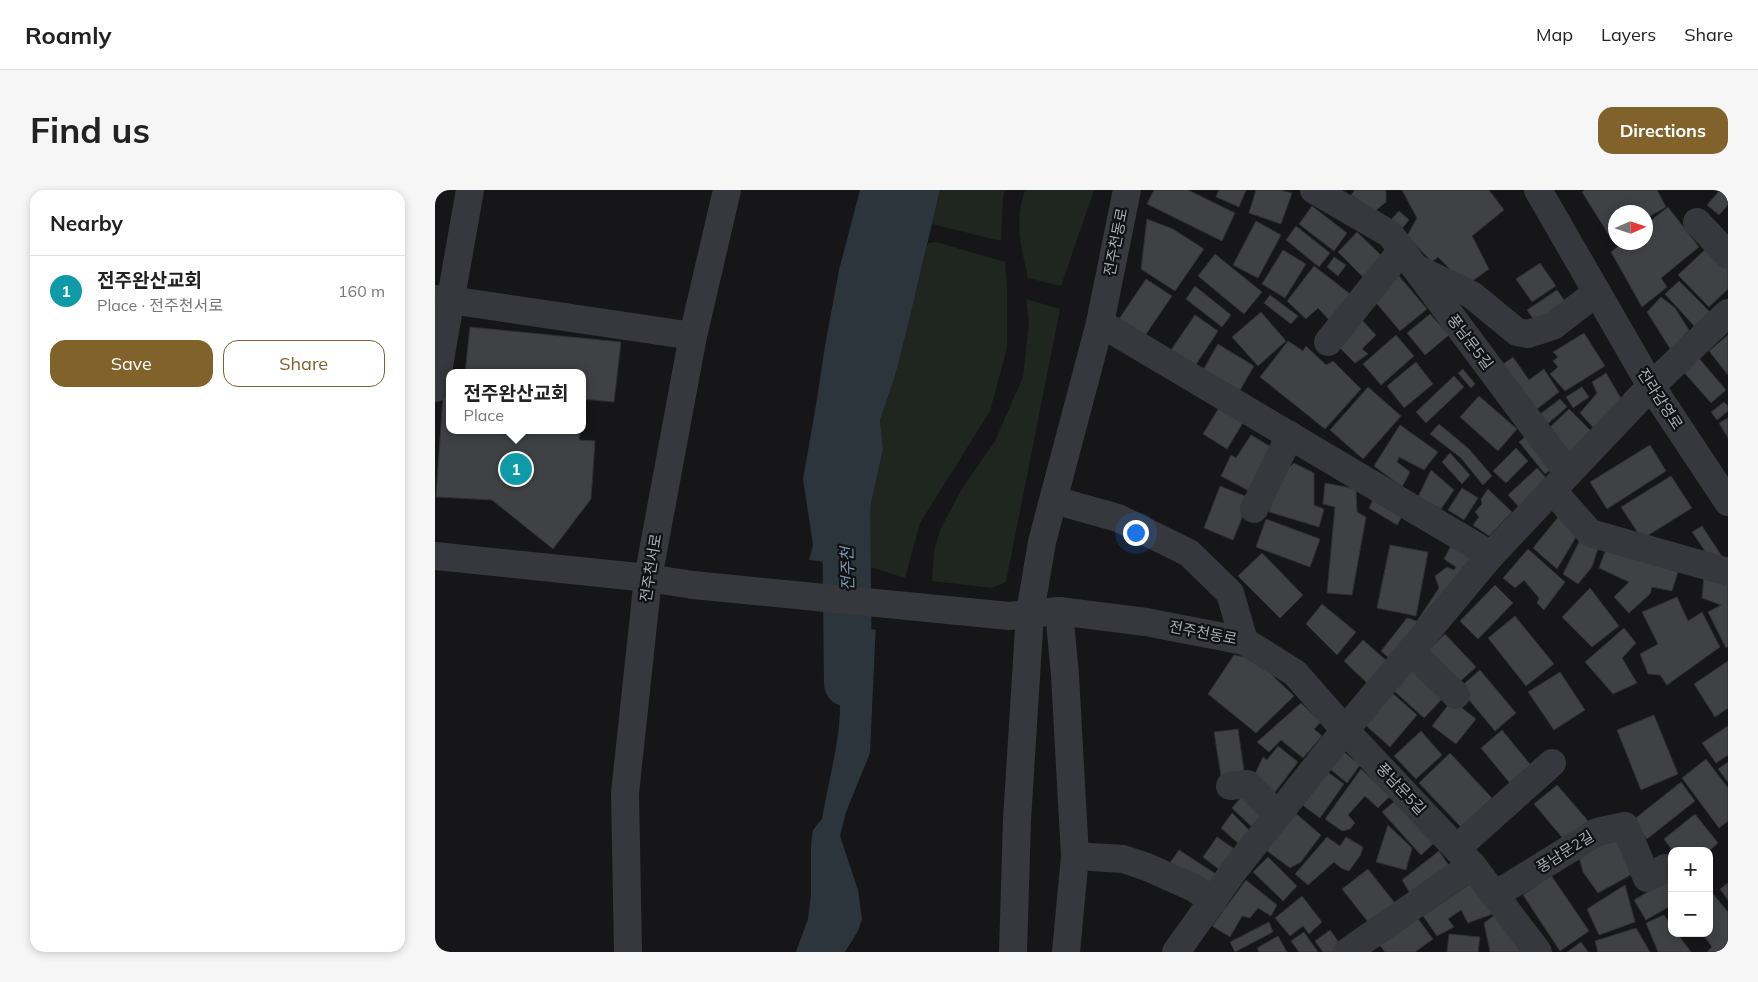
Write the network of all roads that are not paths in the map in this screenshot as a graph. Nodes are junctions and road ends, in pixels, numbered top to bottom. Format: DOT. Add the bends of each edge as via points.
graph roads {
  1 [pos="469,190"];
  2 [pos="727,190"];
  3 [pos="1127,190"];
  4 [pos="1314,190"];
  5 [pos="1538,190"];
  6 [pos="1697,222"];
  7 [pos="1728,255"];
  8 [pos="1408,258"];
  9 [pos="1597,292"];
  10 [pos="443,300"];
  11 [pos="1728,313"];
  12 [pos="1100,323"];
  13 [pos="693,336"];
  14 [pos="1328,342"];
  15 [pos="1651,386"];
  16 [pos="435,388"];
  17 [pos="1290,435"];
  18 [pos="1560,482"];
  19 [pos="1053,500"];
  20 [pos="1728,502"];
  21 [pos="1253,509"];
  22 [pos="1491,555"];
  23 [pos="435,556"];
  24 [pos="1728,572"];
  25 [pos="648,578"];
  26 [pos="1059,610"];
  27 [pos="1020,615"];
  28 [pos="1244,641"];
  29 [pos="1411,651"];
  30 [pos="1456,695"];
  31 [pos="1345,730"];
  32 [pos="1552,763"];
  33 [pos="1230,786"];
  34 [pos="1278,815"];
  35 [pos="1075,856"];
  36 [pos="1464,857"];
  37 [pos="1665,868"];
  38 [pos="1495,895"];
  39 [pos="1213,901"];
  40 [pos="1362,948"];
  41 [pos="627,952"];
  42 [pos="1013,952"];
  43 [pos="1066,952"];
  44 [pos="1177,952"];
  45 [pos="1538,952"];
  1 -- 10 [label="street"];
  2 -- 13 [label="street, 전주천서로"];
  3 -- 12 [label="street, 전주천동로"];
  4 -- 8 [label="street, 풍남문5길" via="1390,234"];
  5 -- 9 [label="street, 전라감영로"];
  6 -- 7 [label="street"];
  8 -- 9 [label="street" via="1472,296 1517,332 1528,334 1553,326"];
  8 -- 14 [label="street"];
  8 -- 18 [label="street, 풍남문5길"];
  9 -- 15 [label="street, 전라감영로"];
  10 -- 13 [label="street"];
  10 -- 16 [label="street"];
  11 -- 15 [label="street"];
  12 -- 17 [label="street"];
  12 -- 19 [label="street, 전주천동로"];
  13 -- 25 [label="street, 전주천서로"];
  15 -- 18 [label="street"];
  15 -- 20 [label="street, 전라감영로"];
  17 -- 21 [label="street"];
  17 -- 22 [label="street"];
  18 -- 22 [label="street"];
  18 -- 24 [label="street, 풍남문5길" via="1590,533"];
  19 -- 27 [label="street, 전주천동로"];
  19 -- 28 [label="street, 전주천동로" via="1118,518 1189,553 1230,592"];
  22 -- 29 [label="street"];
  23 -- 25 [label="street"];
  25 -- 27 [label="street" via="693,585"];
  25 -- 41 [label="street, 전주천서로" via="625,793"];
  26 -- 27 [label="street, 전주천동로"];
  26 -- 28 [label="street, 전주천동로" via="1146,622"];
  26 -- 35 [label="street"];
  27 -- 42 [label="street, 전주천동로"];
  28 -- 31 [label="street, 풍남문5길" via="1295,674"];
  29 -- 30 [label="street"];
  29 -- 31 [label="street"];
  31 -- 34 [label="street"];
  31 -- 36 [label="street, 풍남문5길"];
  32 -- 36 [label="street"];
  33 -- 34 [label="street" via="1247,784"];
  34 -- 39 [label="street"];
  35 -- 39 [label="street" via="1123,859 1194,888"];
  35 -- 43 [label="street"];
  36 -- 38 [label="street"];
  36 -- 40 [label="street"];
  37 -- 38 [label="street, 풍남문2길" via="1647,878 1625,826 1597,832"];
  38 -- 45 [label="street"];
  39 -- 44 [label="street"];
}
